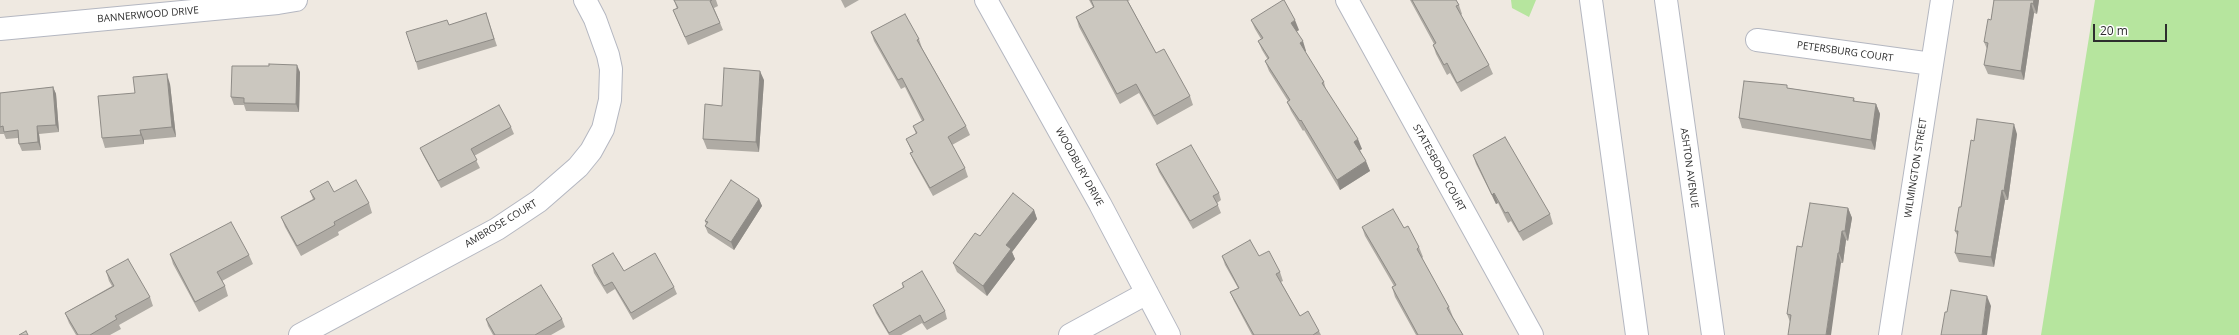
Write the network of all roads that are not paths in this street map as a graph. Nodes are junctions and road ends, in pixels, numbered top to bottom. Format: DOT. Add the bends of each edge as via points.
graph roads {
  1 [pos="296,0"];
  2 [pos="585,0"];
  3 [pos="986,0"];
  4 [pos="1347,0"];
  5 [pos="1591,0"];
  6 [pos="1666,0"];
  7 [pos="1942,0"];
  8 [pos="0,29"];
  9 [pos="1757,40"];
  10 [pos="1932,64"];
  11 [pos="1147,293"];
  12 [pos="300,335"];
  13 [pos="1070,335"];
  14 [pos="1170,335"];
  15 [pos="1532,335"];
  16 [pos="1637,335"];
  17 [pos="1713,335"];
  18 [pos="1890,335"];
  1 -- 8 [label="street, BANNERWOOD DRIVE"];
  2 -- 12 [label="street, AMBROSE COURT" via="595,18 608,55 611,69 610,100 602,129 591,151 578,167 539,201 497,229"];
  3 -- 11 [label="street, WOODBURY DRIVE"];
  4 -- 15 [label="street, STATESBORO COURT"];
  5 -- 16 [label="street"];
  6 -- 17 [label="street, ASHTON AVENUE"];
  7 -- 10 [label="street, WILMINGTON STREET"];
  9 -- 10 [label="street, PETERSBURG COURT"];
  10 -- 18 [label="street, WILMINGTON STREET"];
  11 -- 13 [label="street"];
  11 -- 14 [label="street, WOODBURY DRIVE"];
}
